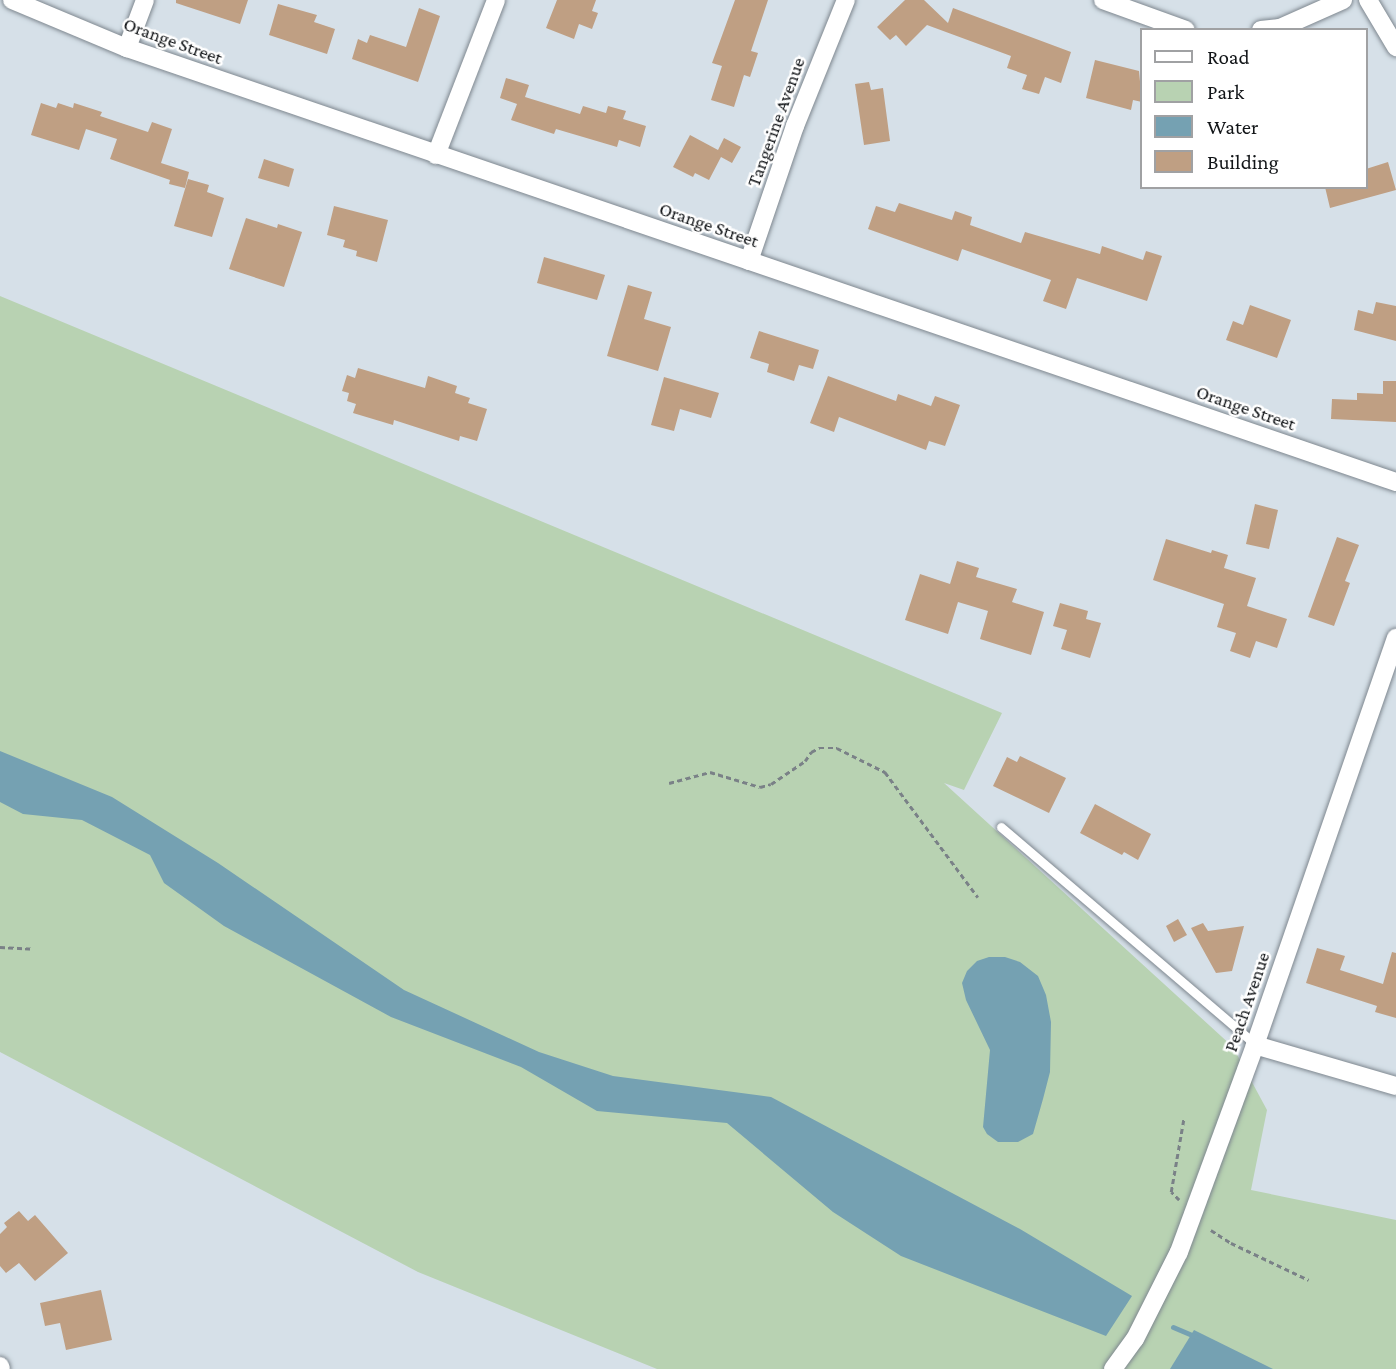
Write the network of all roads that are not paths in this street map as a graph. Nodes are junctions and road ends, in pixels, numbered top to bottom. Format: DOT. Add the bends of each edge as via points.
graph roads {
  1 [pos="12,0"];
  2 [pos="145,0"];
  3 [pos="496,0"];
  4 [pos="846,0"];
  5 [pos="1103,0"];
  6 [pos="1343,0"];
  7 [pos="1368,0"];
  8 [pos="1180,28"];
  9 [pos="1280,28"];
  10 [pos="1396,47"];
  11 [pos="127,48"];
  12 [pos="436,155"];
  13 [pos="749,261"];
  14 [pos="1396,482"];
  15 [pos="1396,638"];
  16 [pos="1001,827"];
  17 [pos="1255,1045"];
  18 [pos="1396,1086"];
  19 [pos="1113,1369"];
  1 -- 11 [label="street, Orange Street"];
  2 -- 11 [label="street"];
  3 -- 12 [label="street"];
  4 -- 13 [label="street, Tangerine Avenue" via="795,126"];
  5 -- 8 [label="street"];
  6 -- 9 [label="street"];
  7 -- 10 [label="street"];
  11 -- 12 [label="street, Orange Street"];
  12 -- 13 [label="street, Orange Street"];
  13 -- 14 [label="street, Orange Street"];
  15 -- 17 [label="street, Peach Avenue"];
  16 -- 17 [label="lane"];
  17 -- 18 [label="street"];
  17 -- 19 [label="street, Peach Avenue" via="1179,1252 1135,1339"];
}
